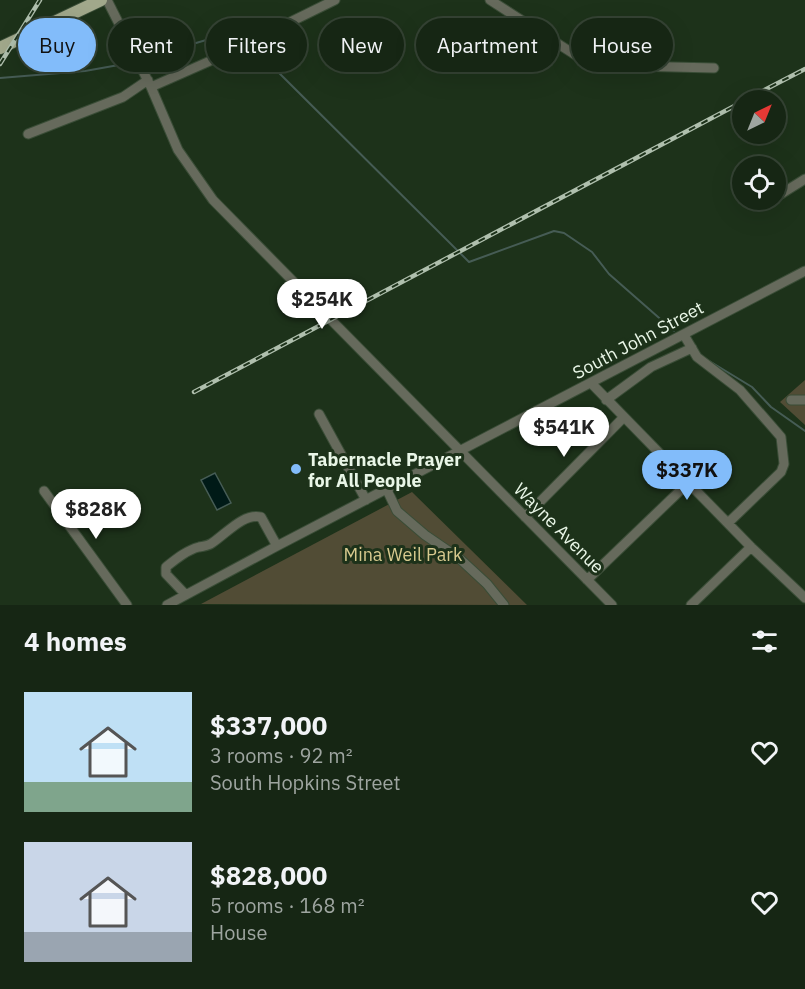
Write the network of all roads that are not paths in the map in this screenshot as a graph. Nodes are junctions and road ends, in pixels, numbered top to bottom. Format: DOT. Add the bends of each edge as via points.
graph roads {
  1 [pos="101,0"];
  2 [pos="107,0"];
  3 [pos="335,0"];
  4 [pos="490,0"];
  5 [pos="323,3"];
  6 [pos="0,48"];
  7 [pos="714,68"];
  8 [pos="149,84"];
  9 [pos="28,134"];
  10 [pos="805,179"];
  11 [pos="786,191"];
  12 [pos="805,271"];
  13 [pos="684,335"];
  14 [pos="692,348"];
  15 [pos="591,383"];
  16 [pos="606,400"];
  17 [pos="791,400"];
  18 [pos="805,400"];
  19 [pos="319,414"];
  20 [pos="623,418"];
  21 [pos="459,451"];
  22 [pos="688,483"];
  23 [pos="44,490"];
  24 [pos="387,490"];
  25 [pos="366,500"];
  26 [pos="525,517"];
  27 [pos="728,524"];
  28 [pos="277,546"];
  29 [pos="751,547"];
  30 [pos="587,580"];
  31 [pos="186,594"];
  32 [pos="805,598"];
  33 [pos="175,603"];
  34 [pos="127,605"];
  35 [pos="504,605"];
  36 [pos="612,605"];
  37 [pos="691,605"];
  1 -- 6 [label="main road"];
  2 -- 8 [label="street, Wayne Avenue"];
  3 -- 5 [label="street"];
  4 -- 7 [label="street" via="591,65"];
  5 -- 8 [label="street"];
  8 -- 9 [label="street" via="123,98"];
  8 -- 21 [label="street, Wayne Avenue" via="178,150 213,200"];
  10 -- 11 [label="street"];
  12 -- 13 [label="street, South John Street"];
  13 -- 14 [label="street"];
  13 -- 15 [label="street, South John Street"];
  14 -- 16 [label="street" via="651,367"];
  14 -- 27 [label="street" via="697,357 740,390 781,437 781,472"];
  15 -- 16 [label="street"];
  15 -- 21 [label="street, South John Street"];
  16 -- 20 [label="street"];
  17 -- 18 [label="street"];
  19 -- 25 [label="street"];
  20 -- 22 [label="street"];
  20 -- 26 [label="street"];
  21 -- 24 [label="street, South John Street"];
  21 -- 26 [label="street, Wayne Avenue"];
  22 -- 27 [label="street"];
  22 -- 30 [label="street"];
  23 -- 34 [label="street"];
  24 -- 25 [label="street, South John Street"];
  24 -- 35 [label="street" via="397,511 460,559"];
  25 -- 28 [label="street, South John Street"];
  26 -- 30 [label="street, Wayne Avenue"];
  27 -- 29 [label="street"];
  28 -- 31 [label="street, South John Street"];
  28 -- 31 [label="street" via="261,517 237,525 211,544 166,567 166,574"];
  29 -- 32 [label="street"];
  29 -- 37 [label="street"];
  30 -- 36 [label="street, Wayne Avenue"];
  31 -- 33 [label="street, South John Street"];
}
